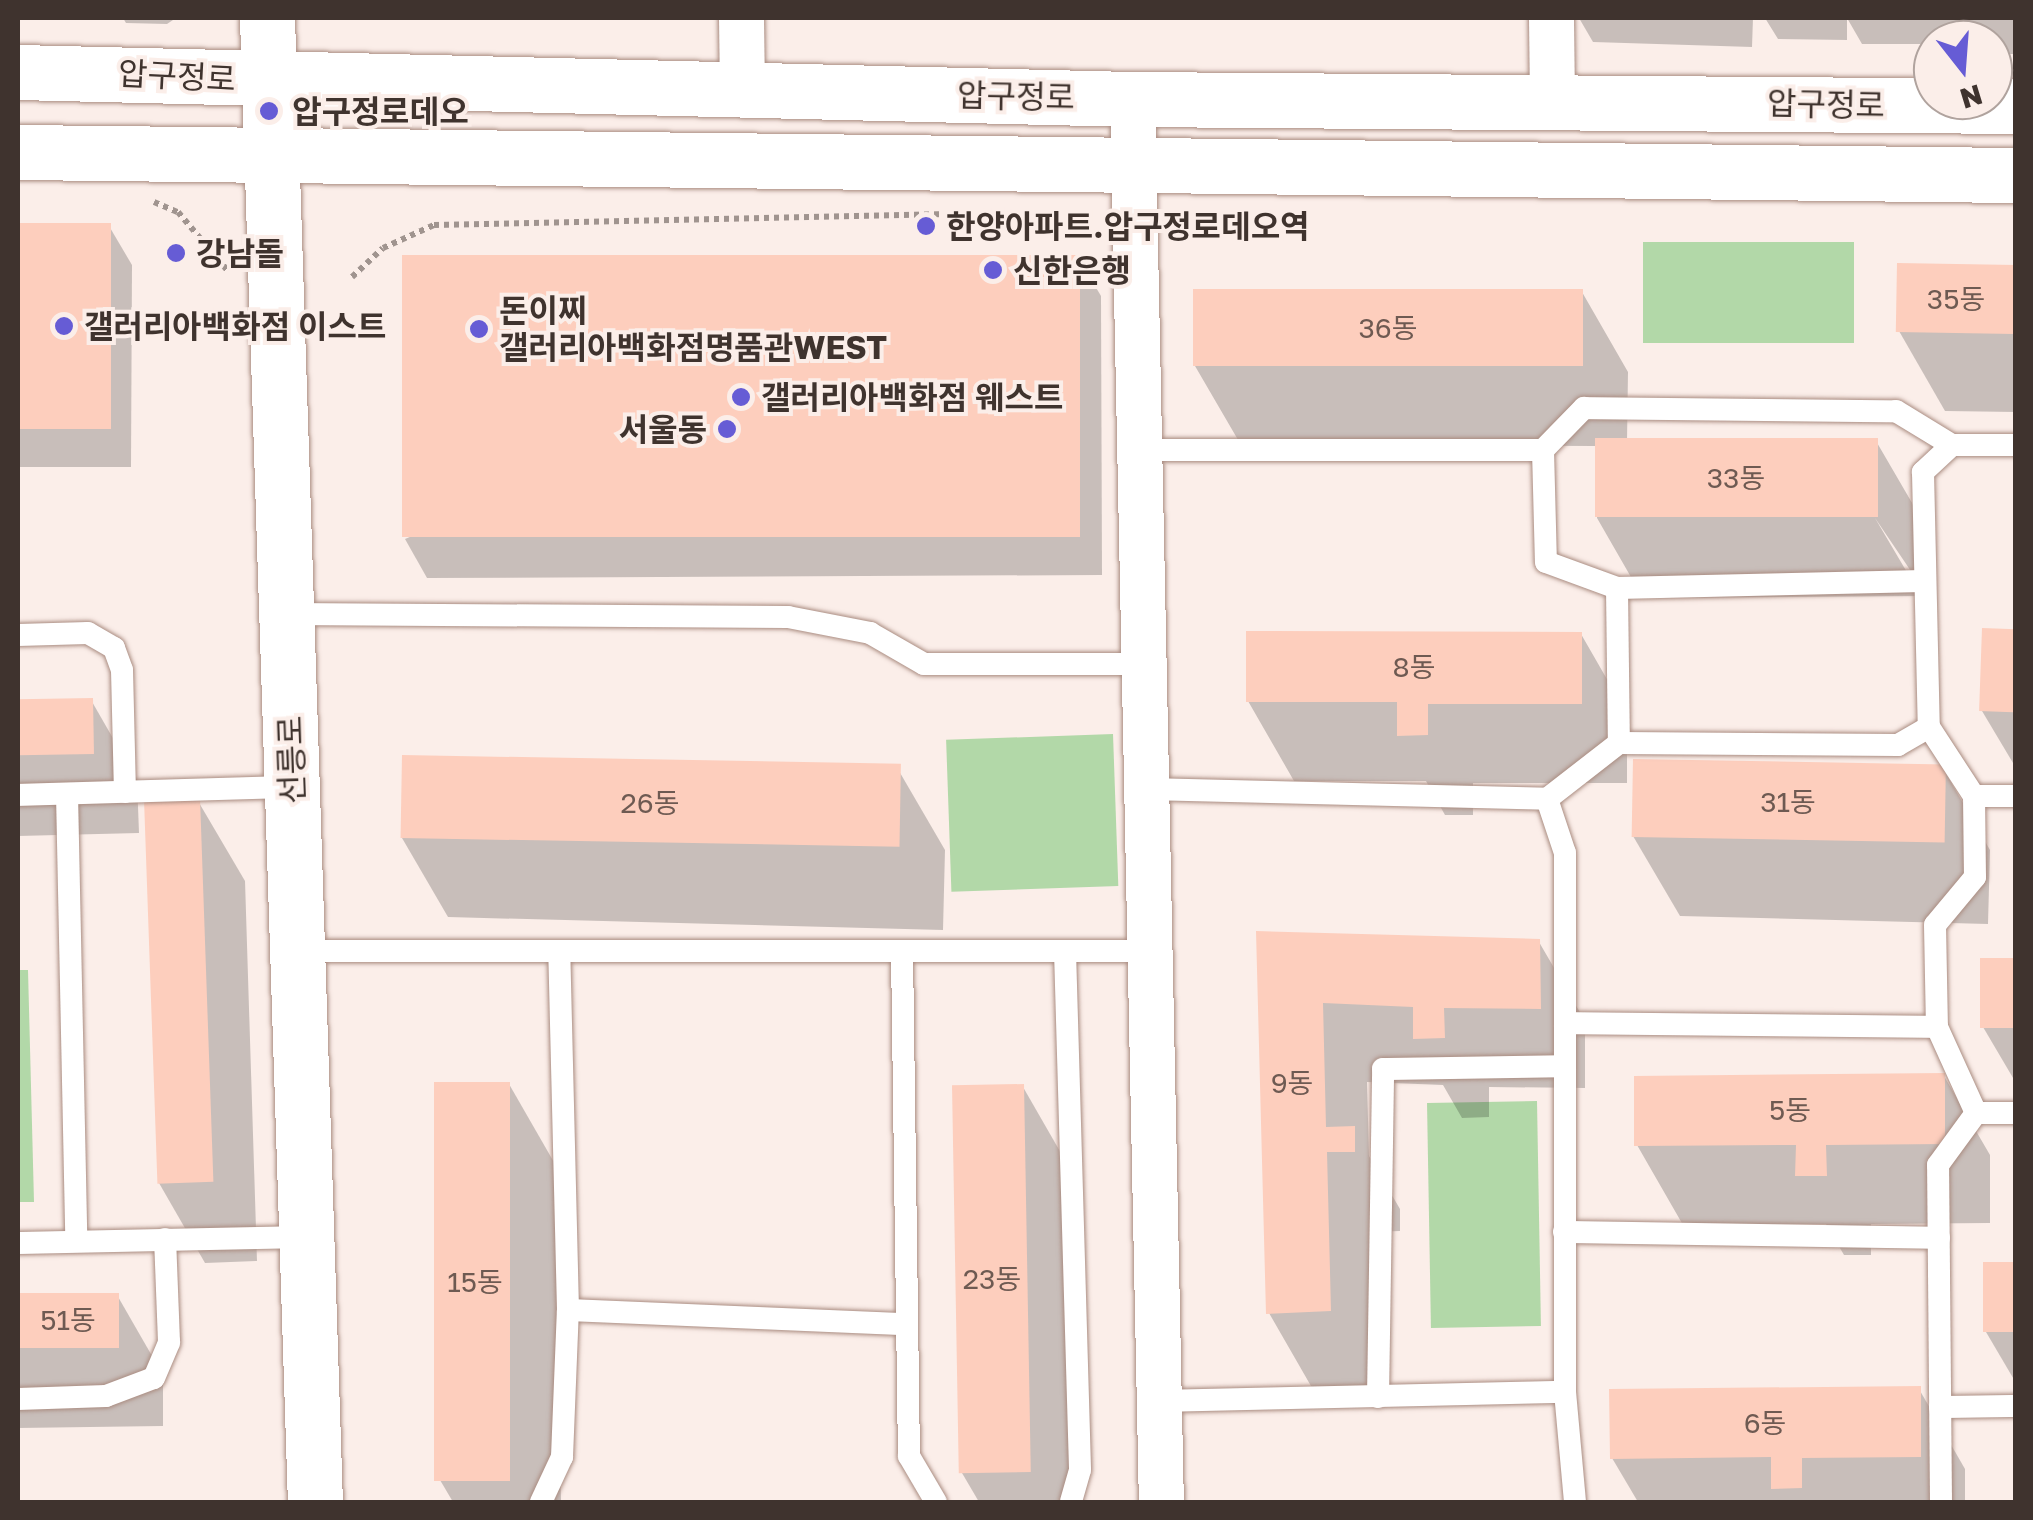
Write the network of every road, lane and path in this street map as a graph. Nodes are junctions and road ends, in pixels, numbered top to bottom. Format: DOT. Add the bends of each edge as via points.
graph roads {
  1 [pos="267,18"];
  2 [pos="742,18"];
  3 [pos="1551,18"];
  4 [pos="18,72"];
  5 [pos="268,80"];
  6 [pos="742,89"];
  7 [pos="1132,99"];
  8 [pos="1552,101"];
  9 [pos="2016,106"];
  10 [pos="18,152"];
  11 [pos="272,159"];
  12 [pos="1133,166"];
  13 [pos="2016,175"];
  14 [pos="146,199"];
  15 [pos="234,280"];
  16 [pos="1952,445"];
  17 [pos="2016,445"];
  18 [pos="1137,450"];
  19 [pos="1542,450"];
  20 [pos="1923,581"];
  21 [pos="1617,588"];
  22 [pos="286,614"];
  23 [pos="18,635"];
  24 [pos="1145,664"];
  25 [pos="1930,727"];
  26 [pos="1619,743"];
  27 [pos="292,787"];
  28 [pos="1148,789"];
  29 [pos="125,792"];
  30 [pos="68,794"];
  31 [pos="18,796"];
  32 [pos="1974,796"];
  33 [pos="2016,796"];
  34 [pos="1547,798"];
  35 [pos="297,951"];
  36 [pos="559,951"];
  37 [pos="902,951"];
  38 [pos="1066,951"];
  39 [pos="1150,951"];
  40 [pos="1564,1023"];
  41 [pos="1936,1028"];
  42 [pos="1565,1066"];
  43 [pos="2016,1112"];
  44 [pos="1976,1113"];
  45 [pos="1564,1232"];
  46 [pos="306,1237"];
  47 [pos="1939,1238"];
  48 [pos="164,1239"];
  49 [pos="76,1241"];
  50 [pos="18,1243"];
  51 [pos="568,1310"];
  52 [pos="907,1324"];
  53 [pos="1564,1392"];
  54 [pos="1378,1397"];
  55 [pos="18,1398"];
  56 [pos="1159,1402"];
  57 [pos="2016,1406"];
  58 [pos="1940,1407"];
  59 [pos="315,1502"];
  60 [pos="542,1502"];
  61 [pos="936,1502"];
  62 [pos="1070,1502"];
  63 [pos="1160,1502"];
  64 [pos="1575,1502"];
  65 [pos="1941,1502"];
  1 -- 5 [label="main road, 선릉로"];
  2 -- 6 [label="street"];
  3 -- 8 [label="street"];
  4 -- 5 [label="main road, 압구정로"];
  5 -- 6 [label="main road, 압구정로"];
  5 -- 11 [label="main road, 선릉로"];
  6 -- 7 [label="main road, 압구정로"];
  7 -- 8 [label="main road, 압구정로"];
  7 -- 12 [label="street"];
  8 -- 9 [label="main road, 압구정로"];
  10 -- 11 [label="main road"];
  11 -- 12 [label="main road"];
  11 -- 22 [label="main road, 선릉로"];
  12 -- 13 [label="main road"];
  12 -- 18 [label="street"];
  14 -- 15 [label="path" via="178,212"];
  16 -- 17 [label="lane"];
  16 -- 19 [label="lane" via="1896,411 1584,408"];
  16 -- 20 [label="lane" via="1923,472"];
  18 -- 19 [label="lane"];
  18 -- 24 [label="street"];
  19 -- 21 [label="lane" via="1546,562"];
  20 -- 21 [label="lane"];
  20 -- 25 [label="lane"];
  21 -- 26 [label="lane"];
  22 -- 24 [label="lane" via="788,617 870,634 924,664"];
  22 -- 27 [label="main road, 선릉로"];
  23 -- 29 [label="lane" via="88,633 114,648 122,670"];
  24 -- 28 [label="street"];
  25 -- 26 [label="lane" via="1898,746"];
  25 -- 32 [label="lane"];
  26 -- 34 [label="lane"];
  27 -- 29 [label="lane"];
  27 -- 35 [label="main road, 선릉로"];
  28 -- 34 [label="lane"];
  28 -- 39 [label="street"];
  29 -- 30 [label="lane"];
  30 -- 31 [label="lane"];
  30 -- 49 [label="lane"];
  32 -- 33 [label="lane"];
  32 -- 41 [label="lane" via="1975,876 1936,925"];
  34 -- 40 [label="lane" via="1565,853"];
  35 -- 36 [label="lane"];
  35 -- 46 [label="main road, 선릉로"];
  36 -- 37 [label="lane"];
  36 -- 51 [label="lane"];
  37 -- 38 [label="lane"];
  37 -- 52 [label="lane"];
  38 -- 39 [label="lane"];
  38 -- 62 [label="lane" via="1080,1470"];
  39 -- 56 [label="street"];
  40 -- 41 [label="lane"];
  40 -- 42 [label="lane"];
  41 -- 44 [label="lane"];
  42 -- 45 [label="lane"];
  42 -- 54 [label="lane" via="1383,1069"];
  43 -- 44 [label="lane"];
  44 -- 47 [label="lane" via="1938,1165"];
  45 -- 47 [label="lane"];
  45 -- 53 [label="lane"];
  46 -- 48 [label="lane"];
  46 -- 59 [label="main road, 선릉로"];
  47 -- 58 [label="lane"];
  48 -- 49 [label="lane"];
  48 -- 55 [label="lane" via="169,1342 154,1378 106,1396"];
  49 -- 50 [label="lane"];
  51 -- 52 [label="lane"];
  51 -- 60 [label="lane" via="562,1457"];
  52 -- 61 [label="lane" via="909,1456"];
  53 -- 54 [label="lane"];
  53 -- 64 [label="lane"];
  54 -- 56 [label="lane"];
  56 -- 63 [label="street"];
  57 -- 58 [label="lane"];
  58 -- 65 [label="lane"];
}
